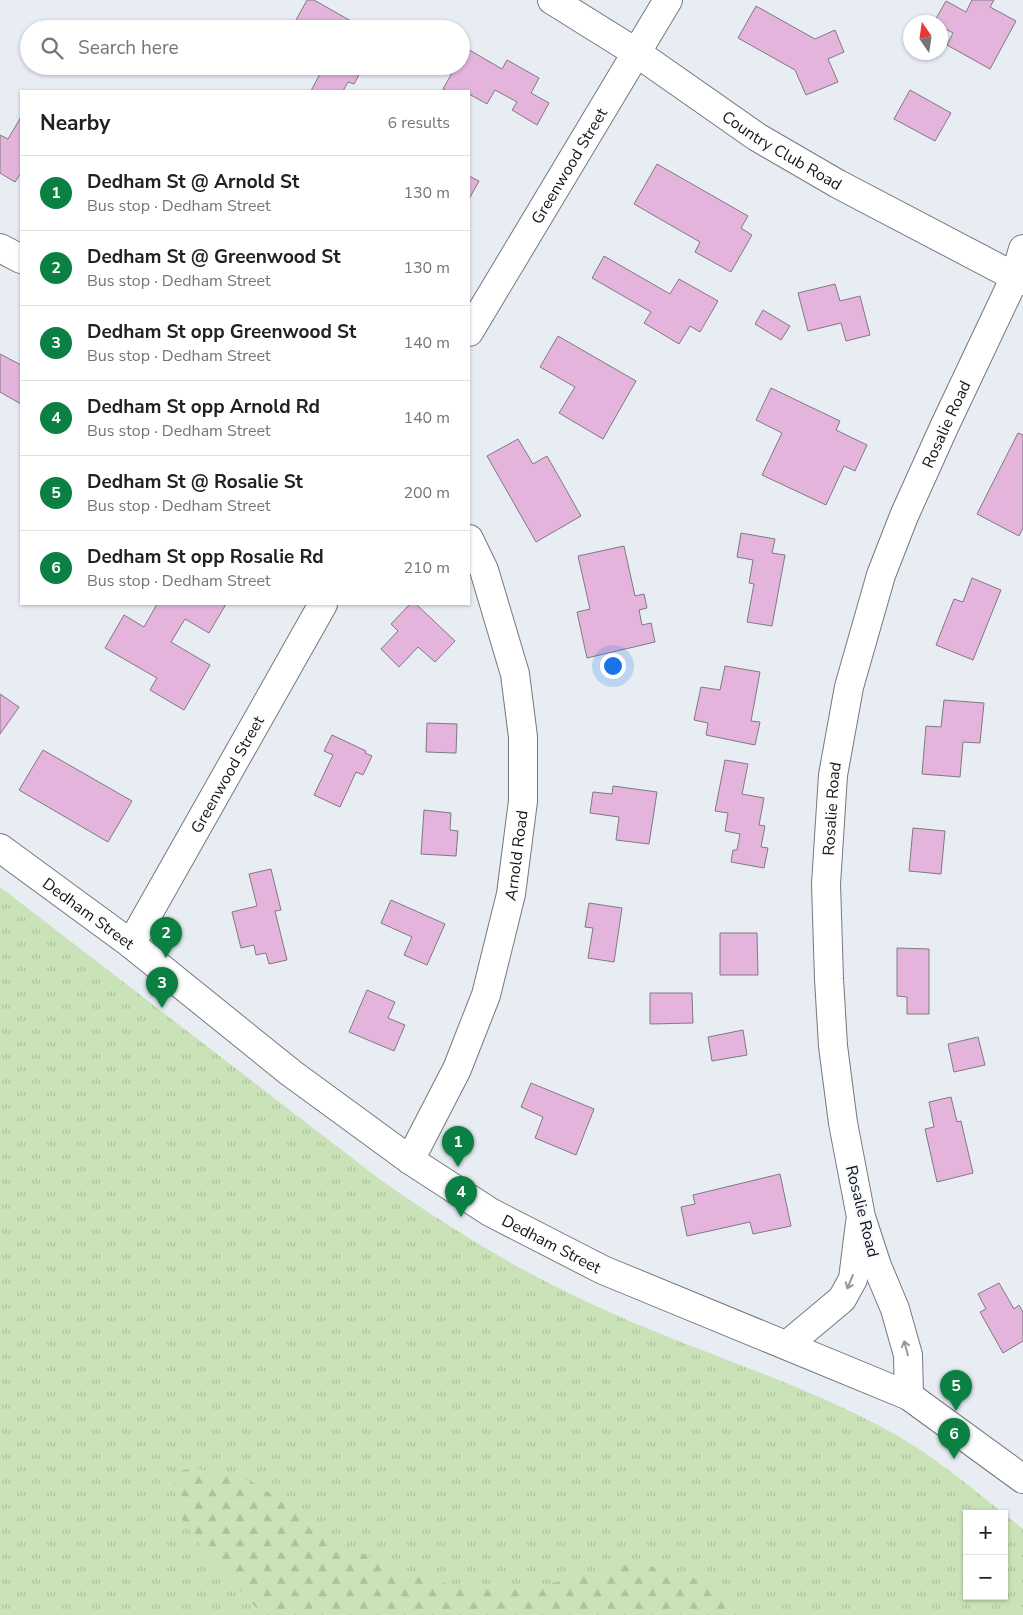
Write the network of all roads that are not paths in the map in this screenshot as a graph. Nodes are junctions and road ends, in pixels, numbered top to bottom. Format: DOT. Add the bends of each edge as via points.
graph roads {
  1 [pos="552,0"];
  2 [pos="668,0"];
  3 [pos="637,53"];
  4 [pos="0,248"];
  5 [pos="1023,249"];
  6 [pos="20,258"];
  7 [pos="1019,279"];
  8 [pos="470,330"];
  9 [pos="470,541"];
  10 [pos="322,605"];
  11 [pos="0,848"];
  12 [pos="131,944"];
  13 [pos="410,1160"];
  14 [pos="861,1217"];
  15 [pos="787,1345"];
  16 [pos="908,1396"];
  17 [pos="1023,1479"];
  1 -- 3 [label="street, Country Club Road"];
  2 -- 3 [label="street, Greenwood Street"];
  3 -- 7 [label="street, Country Club Road" via="756,137"];
  3 -- 8 [label="street, Greenwood Street"];
  4 -- 6 [label="street"];
  5 -- 7 [label="street, Rosalie Road"];
  7 -- 14 [label="street, Rosalie Road" via="937,441 881,575 849,687 833,775 826,884 833,1046 843,1123"];
  9 -- 13 [label="street, Arnold Road" via="484,570 514,674 523,738 523,801 510,894 486,995 457,1070"];
  10 -- 12 [label="street, Greenwood Street"];
  11 -- 12 [label="street, Dedham Street"];
  12 -- 13 [label="street, Dedham Street" via="291,1073"];
  13 -- 15 [label="street, Dedham Street" via="490,1212 603,1270"];
  14 -- 15 [label="street, one-way" via="853,1279 842,1300"];
  16 -- 14 [label="street, Rosalie Road, one-way" via="908,1355 895,1309"];
  15 -- 16 [label="street, Dedham Street"];
  16 -- 17 [label="street, Dedham Street"];
}
